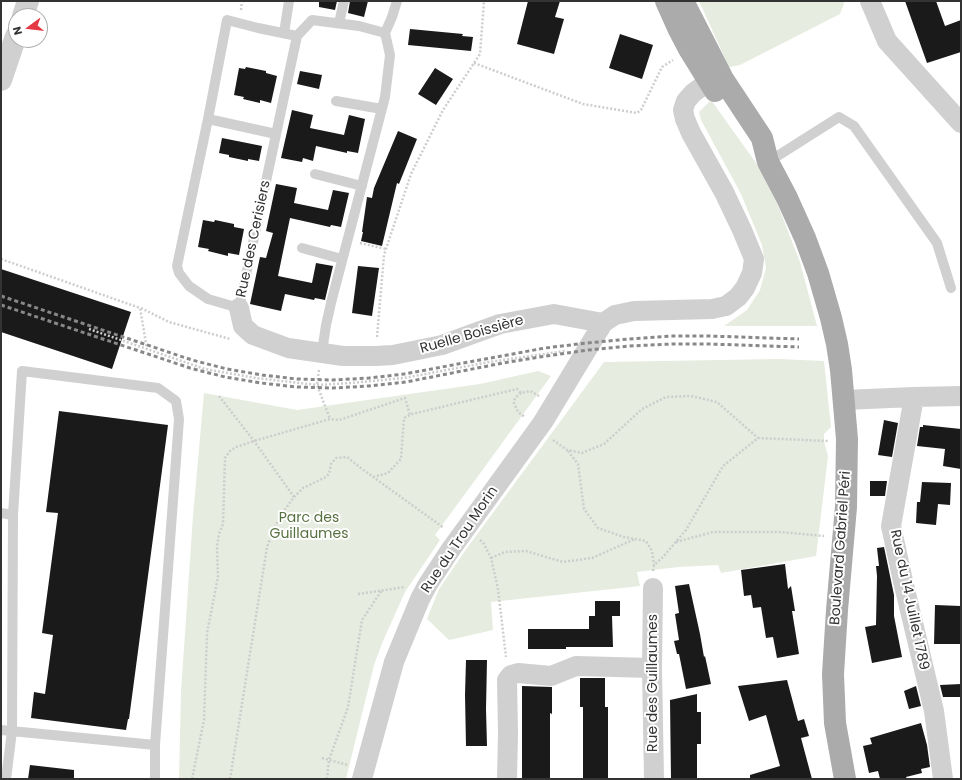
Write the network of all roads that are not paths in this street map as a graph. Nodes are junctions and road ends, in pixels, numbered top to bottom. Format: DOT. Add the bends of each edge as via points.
graph roads {
  1 [pos="289,1"];
  2 [pos="344,1"];
  3 [pos="397,1"];
  4 [pos="666,1"];
  5 [pos="683,1"];
  6 [pos="870,1"];
  7 [pos="339,23"];
  8 [pos="284,33"];
  9 [pos="384,33"];
  10 [pos="297,36"];
  11 [pos="12,48"];
  12 [pos="1,80"];
  13 [pos="708,82"];
  14 [pos="336,101"];
  15 [pos="382,109"];
  16 [pos="208,119"];
  17 [pos="961,123"];
  18 [pos="276,134"];
  19 [pos="768,162"];
  20 [pos="315,174"];
  21 [pos="362,186"];
  22 [pos="302,248"];
  23 [pos="342,259"];
  24 [pos="951,288"];
  25 [pos="239,308"];
  26 [pos="603,323"];
  27 [pos="322,352"];
  28 [pos="961,396"];
  29 [pos="914,397"];
  30 [pos="844,400"];
  31 [pos="1,514"];
  32 [pos="13,515"];
  33 [pos="653,588"];
  34 [pos="652,668"];
  35 [pos="1,730"];
  36 [pos="12,731"];
  37 [pos="155,745"];
  38 [pos="363,774"];
  39 [pos="6,779"];
  40 [pos="155,779"];
  41 [pos="507,779"];
  42 [pos="654,779"];
  43 [pos="845,779"];
  44 [pos="943,779"];
  1 -- 8 [label="lane"];
  2 -- 7 [label="lane"];
  3 -- 9 [label="lane"];
  4 -- 13 [label="main road, Boulevard Gabriel Péri"];
  5 -- 19 [label="main road, Boulevard Gabriel Péri" via="723,79 762,138"];
  6 -- 17 [label="street" via="887,41"];
  7 -- 9 [label="lane"];
  7 -- 10 [label="lane" via="312,20"];
  8 -- 10 [label="lane, Rue des Cerisiers"];
  8 -- 16 [label="lane, Rue des Cerisiers" via="227,20"];
  9 -- 15 [label="lane" via="390,55"];
  10 -- 18 [label="lane, Rue des Cerisiers"];
  11 -- 12 [label="street"];
  13 -- 19 [label="main road, Boulevard Gabriel Péri"];
  13 -- 26 [label="street" via="686,101 683,110 685,119 751,250 754,259 752,273 738,297 726,306 712,309 634,311 615,315"];
  14 -- 15 [label="lane"];
  15 -- 21 [label="lane"];
  16 -- 18 [label="lane"];
  16 -- 25 [label="lane, Rue des Cerisiers" via="177,266 189,286 208,299"];
  18 -- 25 [label="lane, Rue des Cerisiers"];
  19 -- 24 [label="lane" via="839,117 854,126 937,243"];
  19 -- 30 [label="main road, Boulevard Gabriel Péri" via="787,198 818,273 832,318"];
  20 -- 21 [label="lane"];
  21 -- 23 [label="lane"];
  22 -- 23 [label="lane"];
  23 -- 27 [label="lane"];
  25 -- 27 [label="street, Ruelle Boissière" via="242,326 253,335 288,348"];
  26 -- 27 [label="street, Ruelle Boissière" via="554,314 500,324 442,345 393,355 343,356"];
  26 -- 38 [label="street, Rue du Trou Morin" via="532,424 420,599 394,662"];
  28 -- 29 [label="street"];
  29 -- 30 [label="street"];
  29 -- 44 [label="street, Rue du 14 Juillet 1789" via="891,526 934,711"];
  30 -- 43 [label="main road, Boulevard Gabriel Péri" via="847,439 846,507 833,674 835,723"];
  31 -- 32 [label="lane"];
  32 -- 36 [label="lane"];
  32 -- 37 [label="lane" via="22,371 158,388 176,401 179,419"];
  33 -- 34 [label="street, Rue des Guillaumes"];
  34 -- 41 [label="street" via="576,666 551,676 518,673 511,675 507,680"];
  34 -- 42 [label="street, Rue des Guillaumes"];
  35 -- 36 [label="lane"];
  36 -- 37 [label="lane"];
  36 -- 39 [label="lane"];
  37 -- 40 [label="lane"];
}
